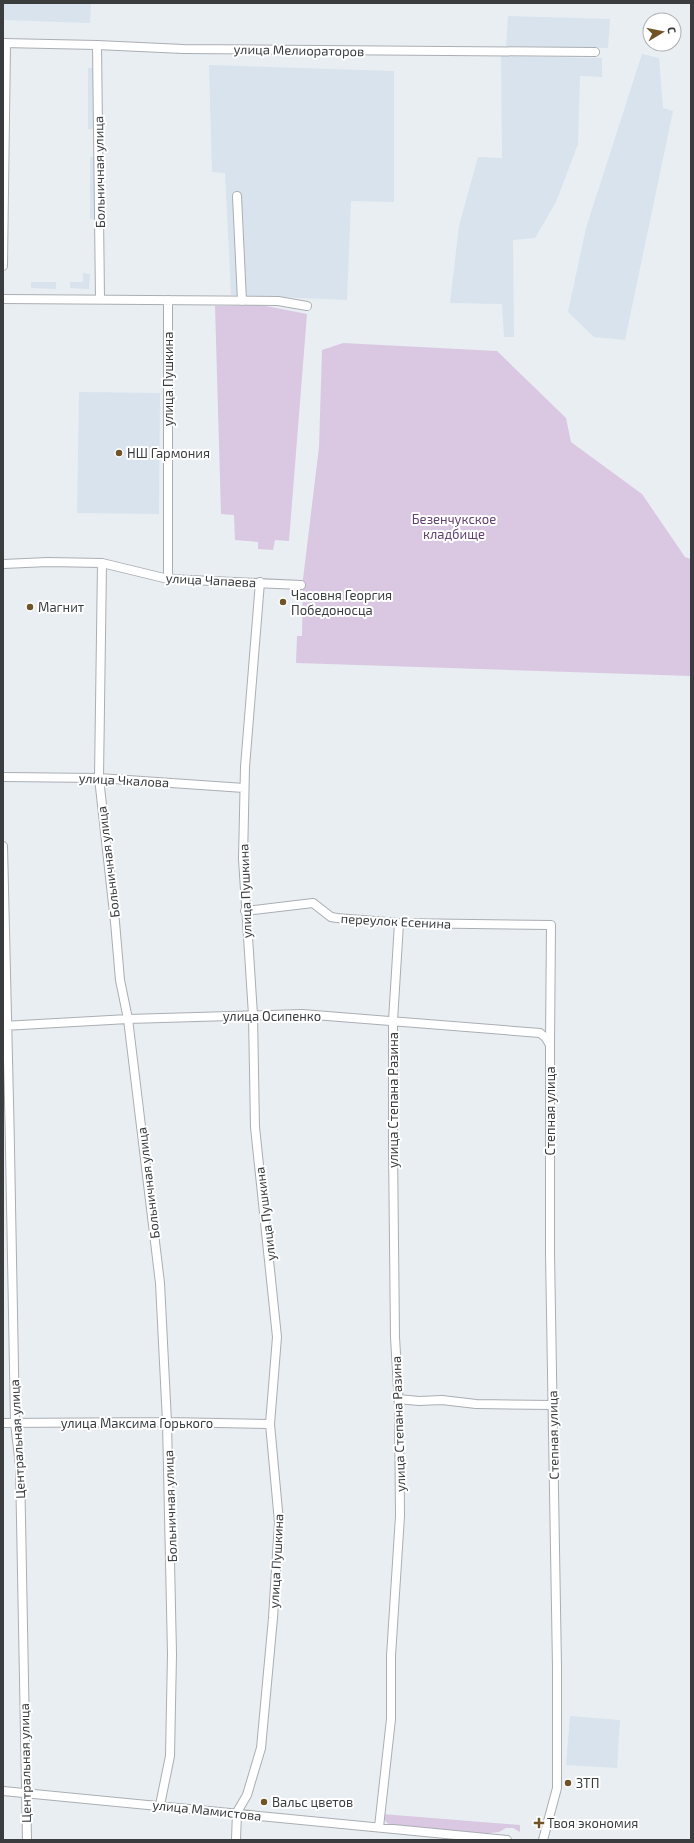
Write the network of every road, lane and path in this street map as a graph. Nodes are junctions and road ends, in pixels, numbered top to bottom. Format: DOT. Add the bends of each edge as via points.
graph roads {
  1 [pos="5,43"];
  2 [pos="98,45"];
  3 [pos="595,52"];
  4 [pos="237,196"];
  5 [pos="3,266"];
  6 [pos="3,299"];
  7 [pos="100,299"];
  8 [pos="168,300"];
  9 [pos="242,301"];
  10 [pos="307,306"];
  11 [pos="102,563"];
  12 [pos="3,564"];
  13 [pos="168,579"];
  14 [pos="260,582"];
  15 [pos="301,585"];
  16 [pos="3,777"];
  17 [pos="98,778"];
  18 [pos="244,788"];
  19 [pos="3,846"];
  20 [pos="245,911"];
  21 [pos="399,923"];
  22 [pos="551,925"];
  23 [pos="252,1015"];
  24 [pos="128,1019"];
  25 [pos="393,1021"];
  26 [pos="5,1026"];
  27 [pos="550,1045"];
  28 [pos="398,1398"];
  29 [pos="553,1405"];
  30 [pos="3,1422"];
  31 [pos="167,1422"];
  32 [pos="15,1423"];
  33 [pos="270,1424"];
  34 [pos="3,1791"];
  35 [pos="25,1793"];
  36 [pos="160,1805"];
  37 [pos="237,1812"];
  38 [pos="379,1827"];
  39 [pos="27,1840"];
  40 [pos="236,1840"];
  41 [pos="507,1840"];
  42 [pos="543,1840"];
  1 -- 2 [label="street, улица Мелиораторов"];
  1 -- 5 [label="street"];
  2 -- 3 [label="street, улица Мелиораторов" via="183,49"];
  2 -- 7 [label="street, Больничная улица"];
  4 -- 9 [label="street"];
  6 -- 7 [label="street"];
  7 -- 8 [label="street"];
  8 -- 9 [label="street"];
  8 -- 13 [label="street, улица Пушкина"];
  9 -- 10 [label="street" via="278,301"];
  11 -- 12 [label="street, улица Чапаева"];
  11 -- 13 [label="street, улица Чапаева"];
  11 -- 17 [label="street, Больничная улица"];
  13 -- 14 [label="street, улица Чапаева"];
  14 -- 15 [label="street, улица Чапаева"];
  14 -- 18 [label="street, улица Пушкина"];
  16 -- 17 [label="street, улица Чкалова"];
  17 -- 18 [label="street, улица Чкалова"];
  17 -- 24 [label="street, Больничная улица" via="116,922 120,980"];
  18 -- 20 [label="street, улица Пушкина"];
  19 -- 26 [label="street, Центральная улица"];
  20 -- 21 [label="street, переулок Есенина" via="313,903 331,917"];
  20 -- 23 [label="street, улица Пушкина"];
  21 -- 22 [label="street, переулок Есенина"];
  21 -- 25 [label="street, улица Степана Разина"];
  22 -- 27 [label="street, Степная улица"];
  23 -- 24 [label="street, улица Осипенко"];
  23 -- 25 [label="street, улица Осипенко" via="302,1014"];
  23 -- 33 [label="street, улица Пушкина" via="255,1127 277,1337"];
  24 -- 26 [label="street, улица Осипенко"];
  24 -- 31 [label="street, Больничная улица" via="160,1283"];
  25 -- 27 [label="street, улица Осипенко" via="540,1033"];
  25 -- 28 [label="street, улица Степана Разина" via="394,1284"];
  26 -- 32 [label="street, Центральная улица" via="11,1145"];
  27 -- 29 [label="street, Степная улица"];
  28 -- 29 [label="street" via="476,1404"];
  28 -- 38 [label="street, улица Степана Разина" via="400,1516 391,1656 390,1719"];
  29 -- 42 [label="street, Степная улица" via="557,1788"];
  30 -- 32 [label="street, улица Максима Горького"];
  31 -- 32 [label="street, улица Максима Горького"];
  31 -- 33 [label="street, улица Максима Горького"];
  31 -- 36 [label="street, Больничная улица" via="172,1654 170,1756"];
  32 -- 35 [label="street, Центральная улица" via="20,1466"];
  33 -- 37 [label="street, улица Пушкина" via="279,1522 273,1618 261,1748 248,1795"];
  34 -- 35 [label="street, улица Мамистова"];
  35 -- 36 [label="street, улица Мамистова"];
  35 -- 39 [label="street, Центральная улица"];
  36 -- 37 [label="street, улица Мамистова"];
  37 -- 38 [label="street, улица Мамистова"];
  37 -- 40 [label="street"];
  38 -- 41 [label="street, улица Мамистова"];
}
